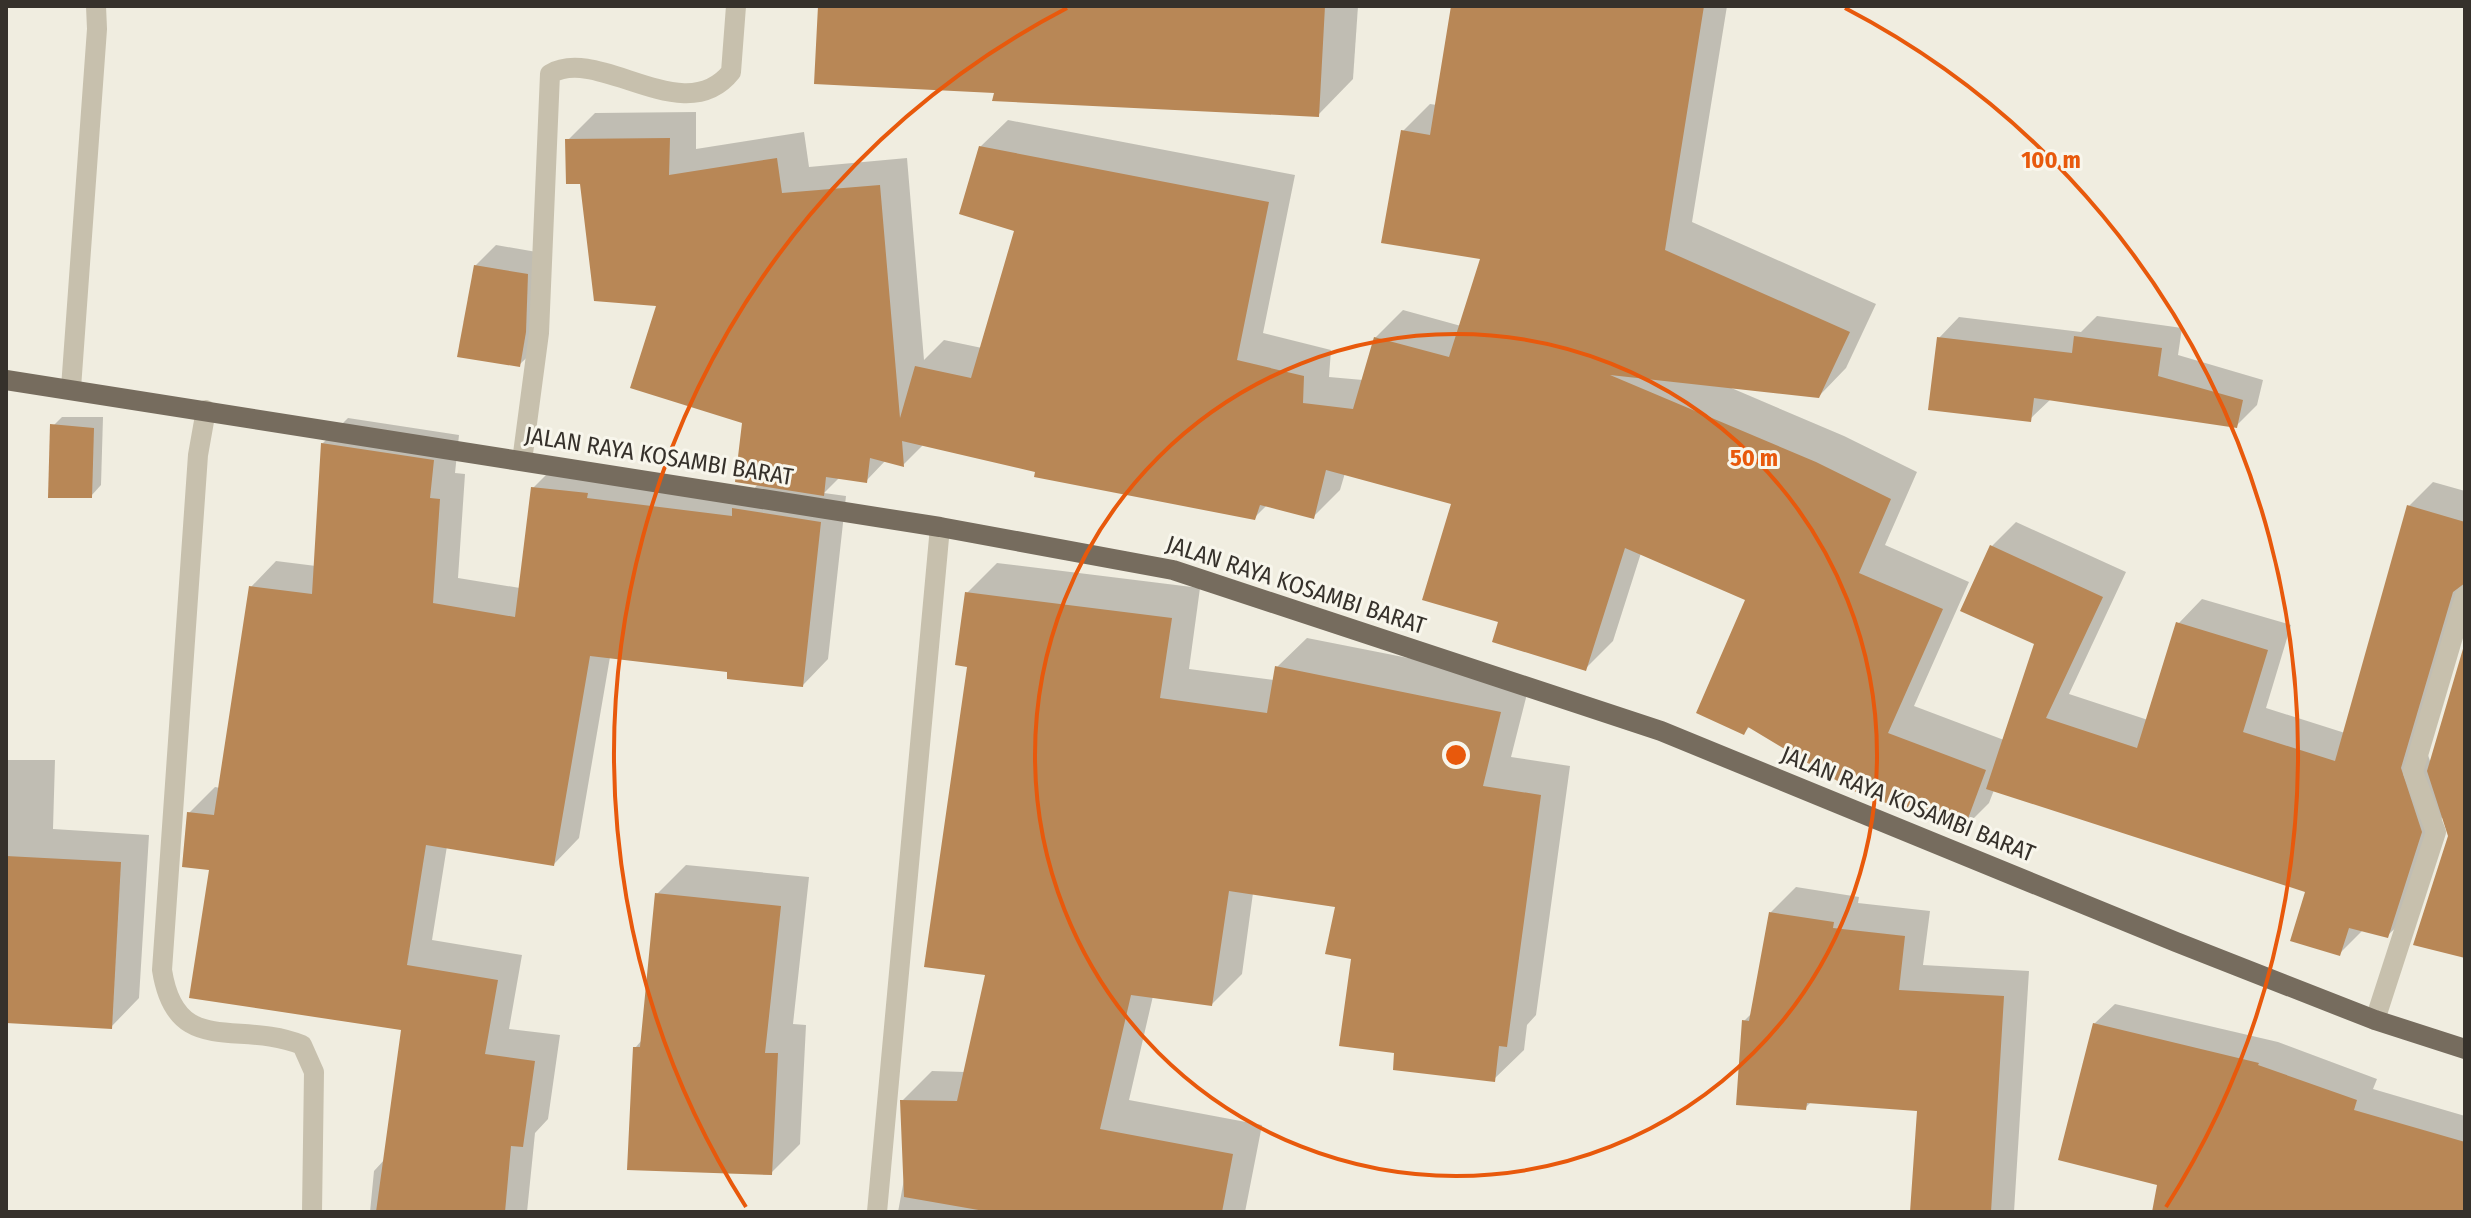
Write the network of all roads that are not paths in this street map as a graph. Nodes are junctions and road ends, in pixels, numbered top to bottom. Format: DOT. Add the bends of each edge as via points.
graph roads {
  1 [pos="96,6"];
  2 [pos="736,6"];
  3 [pos="6,380"];
  4 [pos="71,388"];
  5 [pos="206,410"];
  6 [pos="522,461"];
  7 [pos="940,527"];
  8 [pos="2465,596"];
  9 [pos="2375,1020"];
  10 [pos="2465,1049"];
  11 [pos="312,1212"];
  12 [pos="877,1212"];
  1 -- 4 [label="street"];
  2 -- 6 [label="street" via="731,72 711,91 690,95 570,68 550,74 539,333"];
  3 -- 4 [label="main road, JALAN RAYA KOSAMBI BARAT"];
  4 -- 5 [label="main road, JALAN RAYA KOSAMBI BARAT"];
  5 -- 6 [label="main road, JALAN RAYA KOSAMBI BARAT"];
  5 -- 11 [label="street" via="198,455 162,970 167,999 182,1020 302,1045 314,1072"];
  6 -- 7 [label="main road, JALAN RAYA KOSAMBI BARAT"];
  7 -- 9 [label="main road, JALAN RAYA KOSAMBI BARAT" via="1173,570 1661,731"];
  7 -- 12 [label="street"];
  8 -- 9 [label="street" via="2413,772 2436,832"];
  9 -- 10 [label="main road, JALAN RAYA KOSAMBI BARAT"];
}
